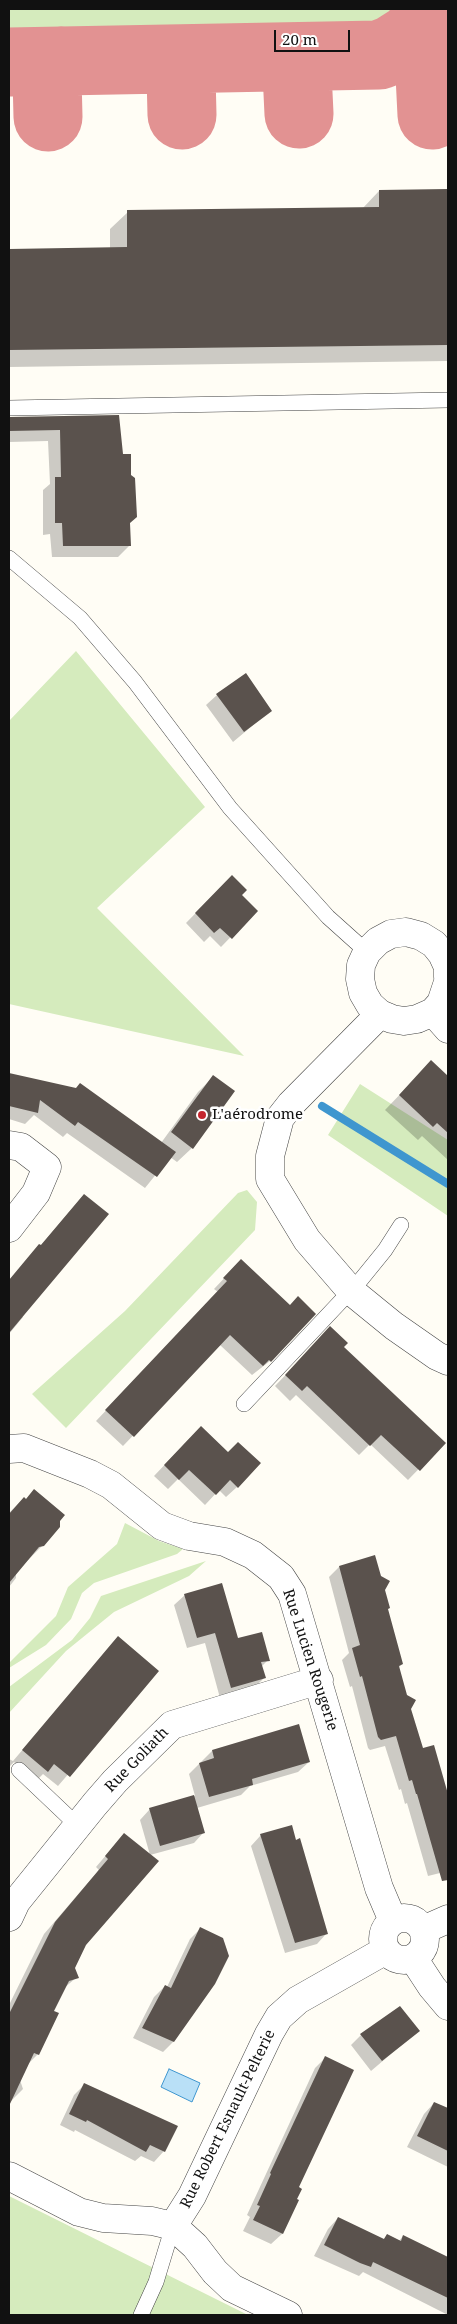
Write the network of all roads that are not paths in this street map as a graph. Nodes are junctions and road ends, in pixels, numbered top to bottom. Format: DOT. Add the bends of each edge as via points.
graph roads {
  1 [pos="448,400"];
  2 [pos="9,408"];
  3 [pos="9,558"];
  4 [pos="441,936"];
  5 [pos="368,952"];
  6 [pos="448,977"];
  7 [pos="448,982"];
  8 [pos="380,1014"];
  9 [pos="441,1020"];
  10 [pos="9,1144"];
  11 [pos="401,1225"];
  12 [pos="9,1228"];
  13 [pos="351,1291"];
  14 [pos="448,1361"];
  15 [pos="244,1404"];
  16 [pos="9,1449"];
  17 [pos="319,1680"];
  18 [pos="19,1770"];
  19 [pos="78,1826"];
  20 [pos="9,1917"];
  21 [pos="448,1919"];
  22 [pos="393,1921"];
  23 [pos="423,1930"];
  24 [pos="386,1950"];
  25 [pos="413,1958"];
  26 [pos="448,2006"];
  27 [pos="9,2176"];
  28 [pos="173,2226"];
  29 [pos="141,2315"];
  30 [pos="288,2315"];
  1 -- 2 [label="lane"];
  3 -- 5 [label="lane" via="80,618 135,682 230,808 328,917"];
  4 -- 5 [label="street" via="406,932 392,934 378,941"];
  4 -- 6 [label="street"];
  5 -- 8 [label="street" via="361,965 360,978 363,993"];
  7 -- 9 [label="street" via="441,1004"];
  8 -- 9 [label="street" via="404,1021"];
  8 -- 13 [label="street" via="280,1118 270,1156 270,1179 288,1212 307,1240"];
  10 -- 12 [label="street" via="21,1147 47,1167 36,1193"];
  11 -- 13 [label="lane"];
  13 -- 14 [label="street" via="394,1326"];
  13 -- 15 [label="lane"];
  16 -- 17 [label="street, Rue Lucien Rougerie" via="24,1448 111,1485 162,1526 189,1536 225,1542 253,1555 281,1577 292,1594"];
  17 -- 19 [label="street, Rue Goliath" via="172,1725 115,1781"];
  17 -- 22 [label="street, Rue Lucien Rougerie" via="379,1888"];
  18 -- 19 [label="lane"];
  19 -- 20 [label="street, Rue Goliath" via="16,1902"];
  21 -- 23 [label="street"];
  22 -- 23 [label="street" via="414,1920"];
  22 -- 24 [label="street" via="382,1938"];
  23 -- 25 [label="street" via="423,1949"];
  24 -- 25 [label="street" via="402,1961"];
  24 -- 28 [label="street, Rue Robert Esnault-Pelterie" via="298,2000 280,2017 192,2196"];
  25 -- 26 [label="street"];
  27 -- 28 [label="street" via="79,2212"];
  28 -- 29 [label="lane" via="156,2282"];
  28 -- 30 [label="street" via="196,2246 232,2288"];
}
